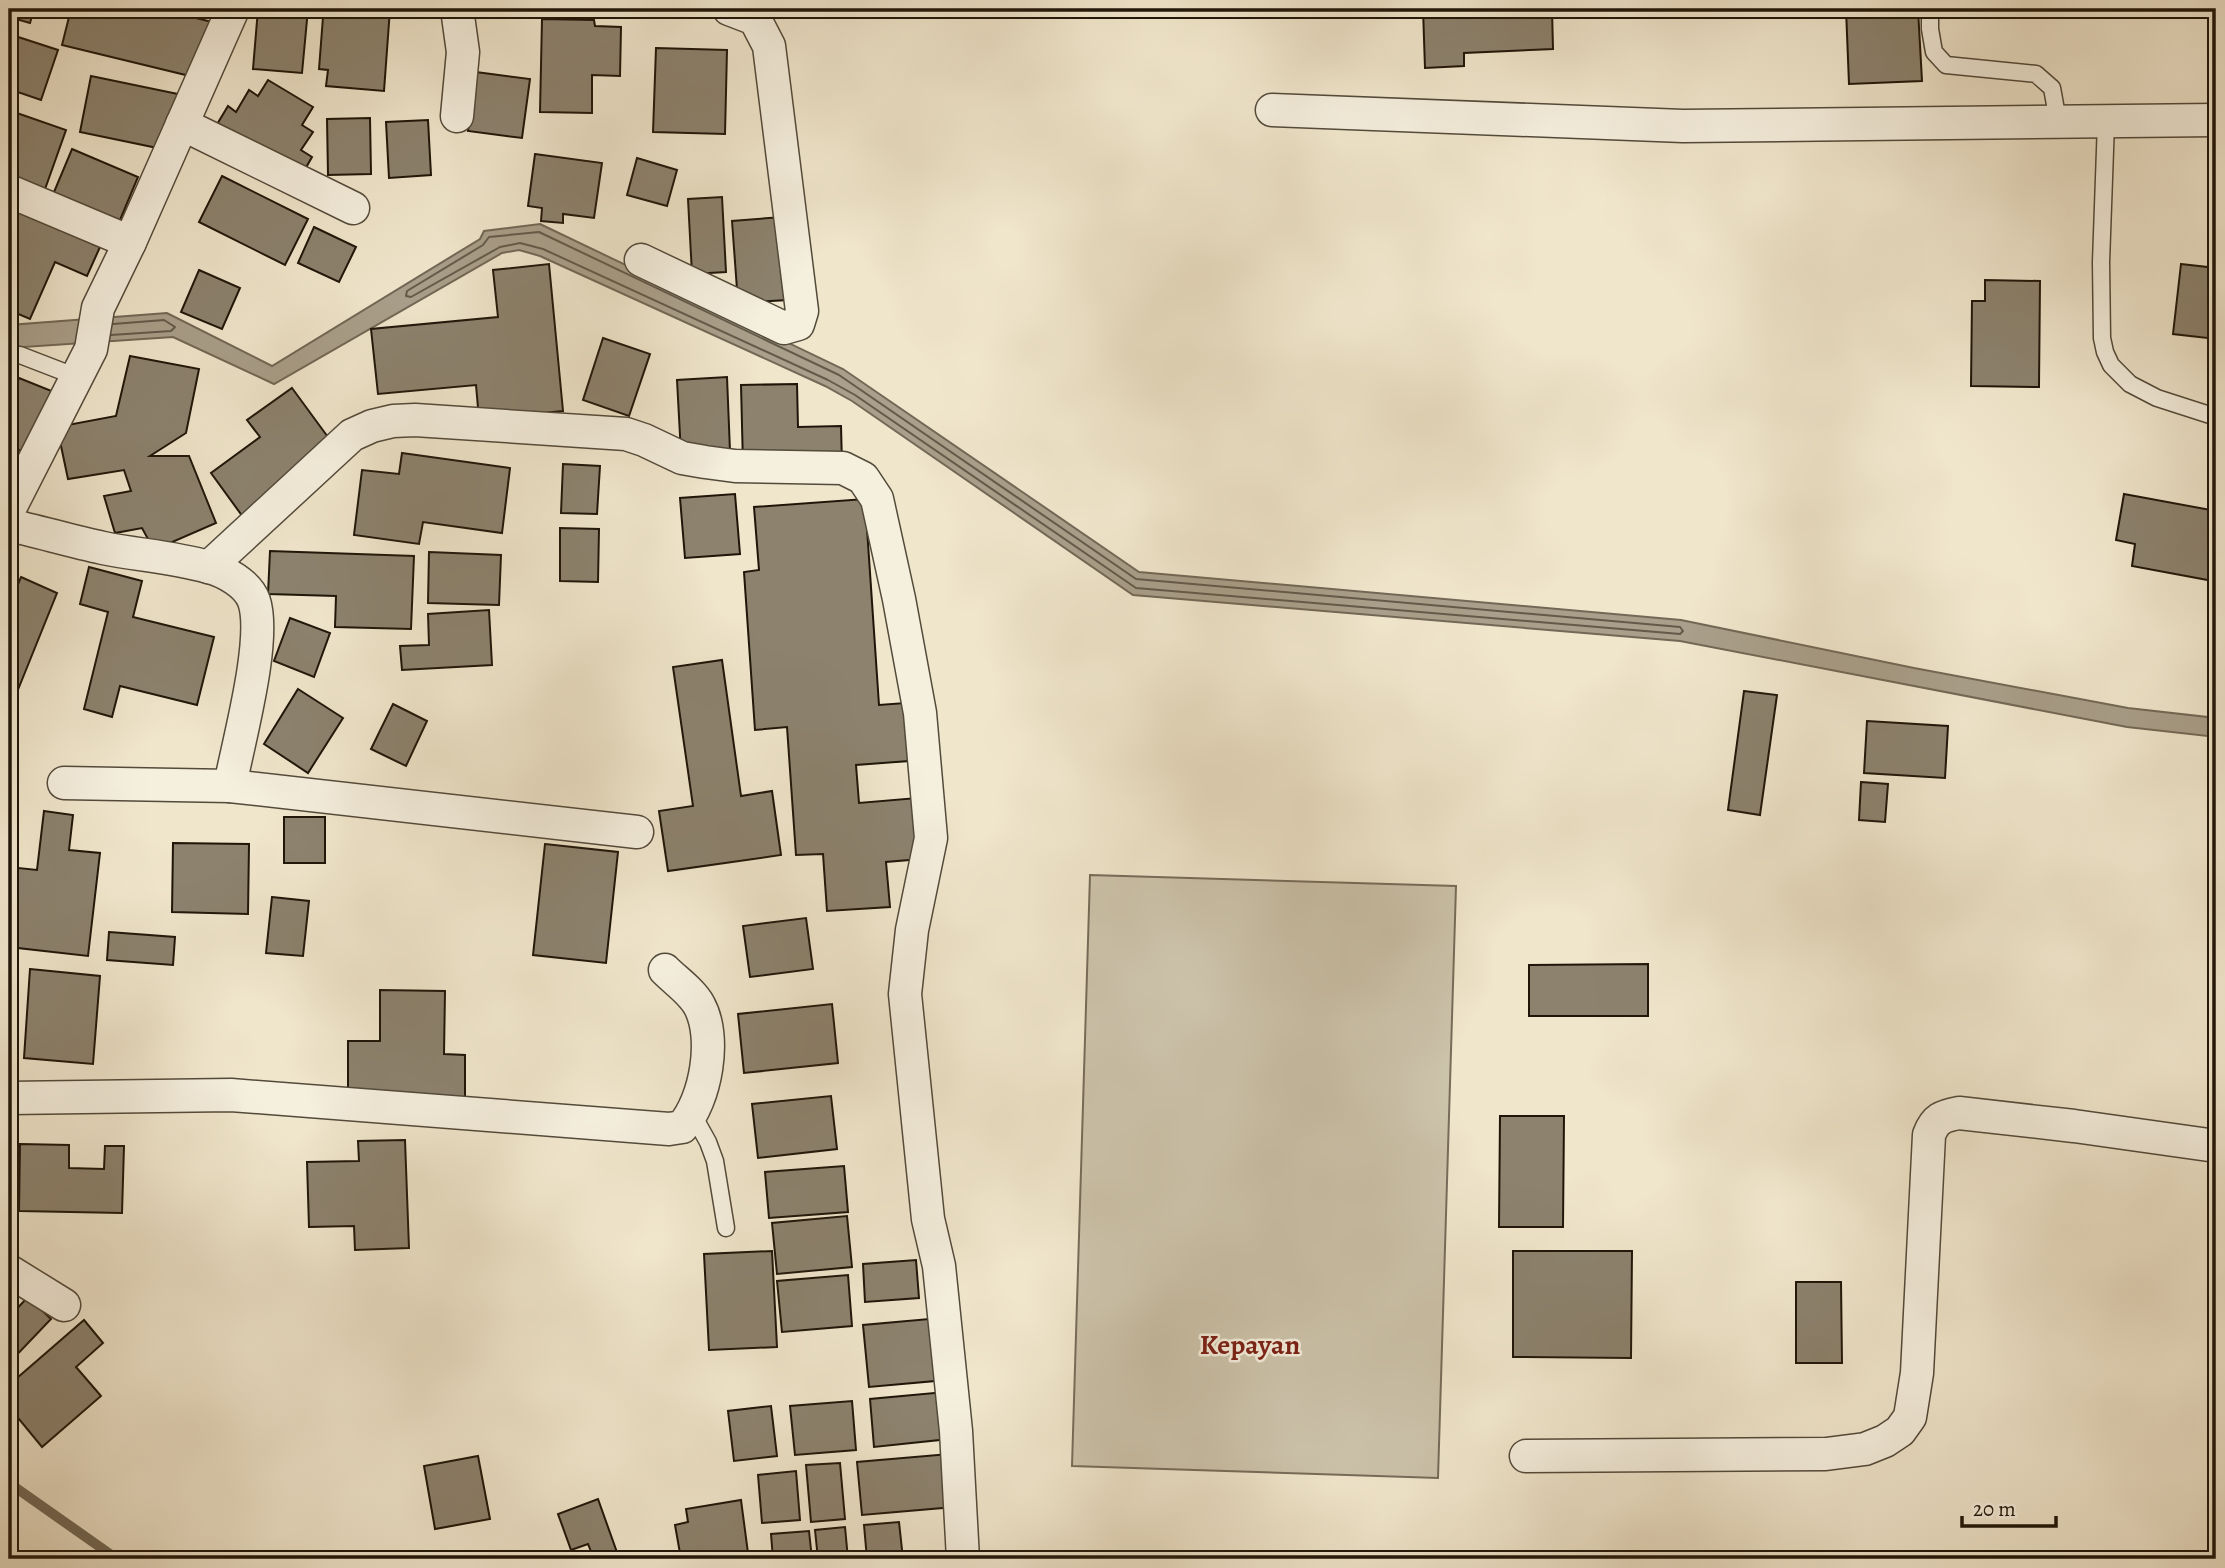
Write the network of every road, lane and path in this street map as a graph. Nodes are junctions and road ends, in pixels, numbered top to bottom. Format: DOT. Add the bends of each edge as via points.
graph roads {
  1 [pos="233,9"];
  2 [pos="457,9"];
  3 [pos="729,9"];
  4 [pos="1930,9"];
  5 [pos="1272,110"];
  6 [pos="457,116"];
  7 [pos="2216,120"];
  8 [pos="2057,121"];
  9 [pos="2106,122"];
  10 [pos="182,124"];
  11 [pos="9,191"];
  12 [pos="353,208"];
  13 [pos="131,242"];
  14 [pos="641,260"];
  15 [pos="9,356"];
  16 [pos="84,363"];
  17 [pos="2216,417"];
  18 [pos="9,510"];
  19 [pos="9,525"];
  20 [pos="209,567"];
  21 [pos="64,783"];
  22 [pos="230,786"];
  23 [pos="637,832"];
  24 [pos="665,970"];
  25 [pos="9,1098"];
  26 [pos="692,1115"];
  27 [pos="2216,1146"];
  28 [pos="726,1228"];
  29 [pos="9,1271"];
  30 [pos="64,1305"];
  31 [pos="1526,1456"];
  32 [pos="963,1559"];
  1 -- 10 [label="street"];
  2 -- 6 [label="street" via="463,52"];
  3 -- 14 [label="street" via="755,19 769,46 802,311 798,324 784,328"];
  4 -- 8 [label="lane" via="1934,52 1946,65 2036,74 2052,88"];
  5 -- 8 [label="street" via="1683,126"];
  7 -- 9 [label="street"];
  8 -- 9 [label="street"];
  9 -- 17 [label="lane" via="2101,262 2105,352 2130,384"];
  10 -- 12 [label="street"];
  10 -- 13 [label="street"];
  11 -- 13 [label="street"];
  13 -- 16 [label="street" via="97,308"];
  15 -- 16 [label="lane"];
  16 -- 18 [label="street"];
  19 -- 20 [label="street"];
  20 -- 22 [label="street" via="241,584 253,600 256,620 256,649"];
  20 -- 32 [label="street" via="352,436 393,421 438,420 626,434 682,458 735,466 843,468 863,478 877,499 899,599 920,713 929,810 931,838 912,930 905,994 956,1431"];
  21 -- 22 [label="street"];
  22 -- 23 [label="street"];
  24 -- 26 [label="street" via="698,1002 707,1022 709,1044"];
  25 -- 26 [label="street" via="230,1095 669,1129 682,1127"];
  26 -- 28 [label="lane" via="715,1161"];
  27 -- 31 [label="street" via="2074,1126 1946,1115 1935,1121 1929,1135 1917,1373 1910,1417 1900,1431 1865,1449 1826,1454"];
  29 -- 30 [label="street"];
}
